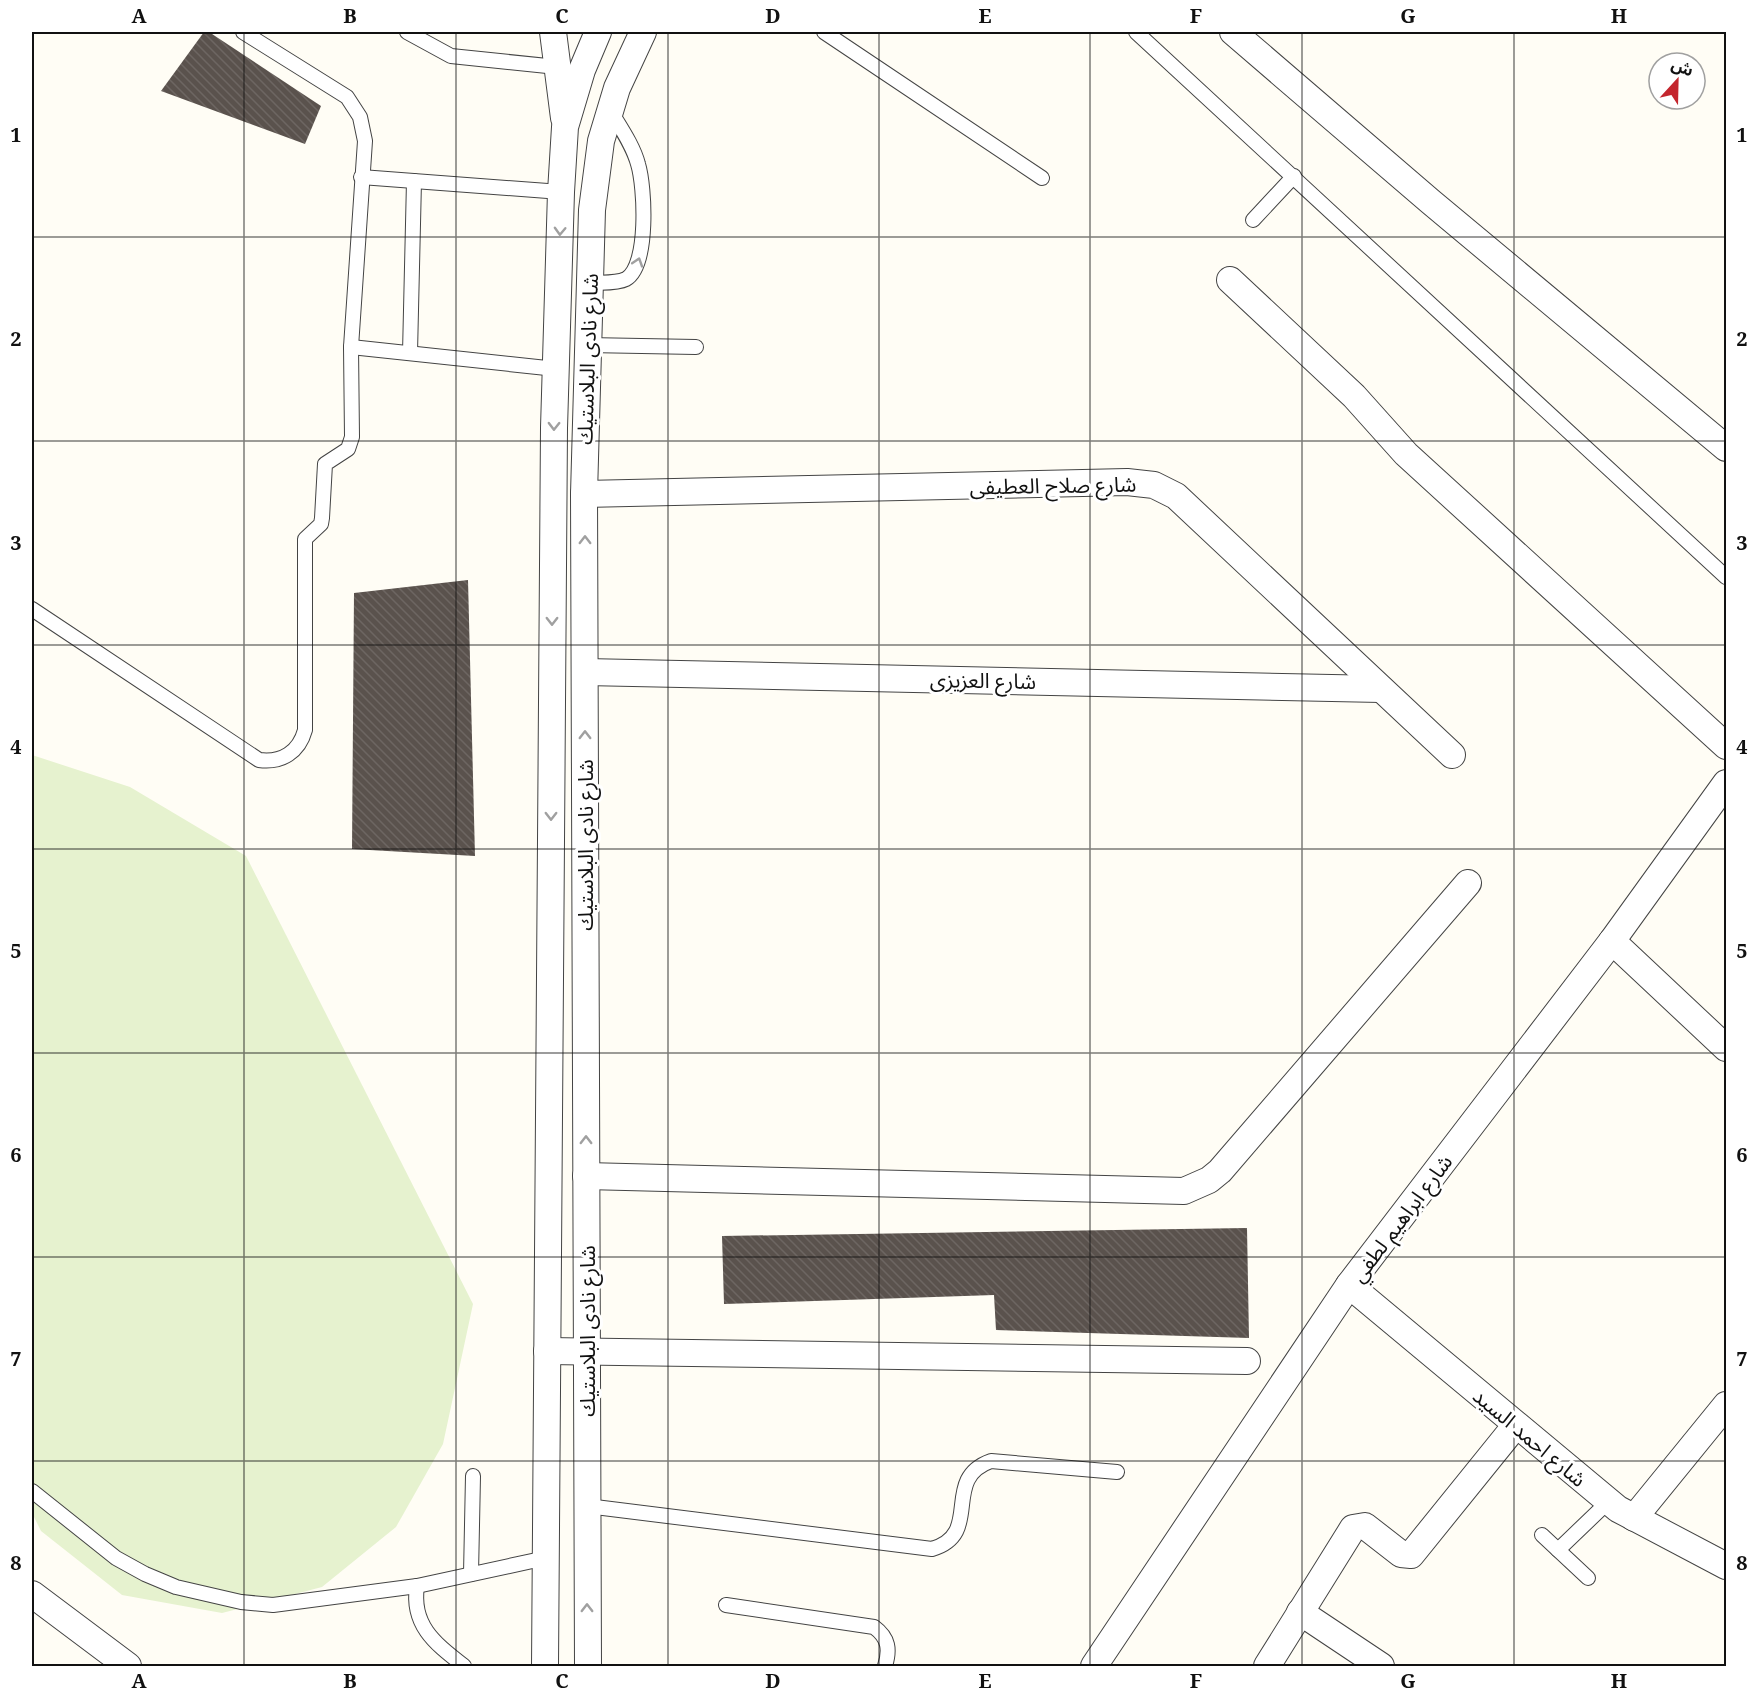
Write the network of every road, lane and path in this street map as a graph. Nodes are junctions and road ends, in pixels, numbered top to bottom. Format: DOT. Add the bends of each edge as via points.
graph roads {
  1 [pos="243,32"];
  2 [pos="407,32"];
  3 [pos="553,32"];
  4 [pos="598,32"];
  5 [pos="643,32"];
  6 [pos="824,32"];
  7 [pos="1136,32"];
  8 [pos="1233,32"];
  9 [pos="557,67"];
  10 [pos="610,110"];
  11 [pos="565,127"];
  12 [pos="1294,176"];
  13 [pos="361,177"];
  14 [pos="1042,178"];
  15 [pos="414,181"];
  16 [pos="561,192"];
  17 [pos="1253,220"];
  18 [pos="1230,280"];
  19 [pos="590,283"];
  20 [pos="587,345"];
  21 [pos="696,346"];
  22 [pos="351,347"];
  23 [pos="410,353"];
  24 [pos="556,369"];
  25 [pos="1726,448"];
  26 [pos="584,494"];
  27 [pos="1726,577"];
  28 [pos="32,609"];
  29 [pos="585,672"];
  30 [pos="1382,688"];
  31 [pos="1726,746"];
  32 [pos="1452,755"];
  33 [pos="1726,783"];
  34 [pos="1468,884"];
  35 [pos="1612,941"];
  36 [pos="1726,1048"];
  37 [pos="586,1176"];
  38 [pos="1349,1285"];
  39 [pos="587,1350"];
  40 [pos="547,1351"];
  41 [pos="1247,1361"];
  42 [pos="1726,1405"];
  43 [pos="1516,1425"];
  44 [pos="1117,1472"];
  45 [pos="473,1476"];
  46 [pos="32,1491"];
  47 [pos="1608,1502"];
  48 [pos="587,1506"];
  49 [pos="1634,1518"];
  50 [pos="1542,1535"];
  51 [pos="1558,1550"];
  52 [pos="546,1558"];
  53 [pos="1726,1566"];
  54 [pos="471,1574"];
  55 [pos="1588,1578"];
  56 [pos="417,1586"];
  57 [pos="32,1594"];
  58 [pos="726,1605"];
  59 [pos="1300,1612"];
  60 [pos="128,1666"];
  61 [pos="464,1666"];
  62 [pos="545,1666"];
  63 [pos="588,1666"];
  64 [pos="885,1666"];
  65 [pos="1094,1666"];
  66 [pos="1267,1666"];
  67 [pos="1381,1666"];
  1 -- 13 [label="lane" via="337,90 354,106 364,141"];
  2 -- 9 [label="lane" via="451,56"];
  3 -- 9 [label="street"];
  4 -- 11 [label="street, شارع نادى البلاستيك"];
  5 -- 10 [label="street, شارع نادى البلاستيك"];
  6 -- 14 [label="lane"];
  7 -- 12 [label="lane"];
  8 -- 25 [label="street"];
  9 -- 11 [label="street"];
  10 -- 19 [label="street, شارع نادى البلاستيك" via="601,141 592,210"];
  19 -- 10 [label="lane, one-way" via="628,278 641,257 641,177 632,149"];
  11 -- 16 [label="street, شارع نادى البلاستيك"];
  12 -- 17 [label="lane"];
  12 -- 27 [label="lane"];
  13 -- 15 [label="lane"];
  13 -- 22 [label="lane"];
  15 -- 16 [label="lane"];
  15 -- 23 [label="lane"];
  16 -- 24 [label="street, شارع نادى البلاستيك, one-way"];
  18 -- 31 [label="street" via="1354,396 1406,454"];
  19 -- 20 [label="street, شارع نادى البلاستيك"];
  20 -- 21 [label="lane"];
  20 -- 26 [label="street, شارع نادى البلاستيك"];
  22 -- 23 [label="lane"];
  22 -- 28 [label="lane" via="351,443 343,454 325,464 321,524 305,539 305,730 289,755 260,760"];
  23 -- 24 [label="lane"];
  24 -- 40 [label="street, شارع نادى البلاستيك, one-way"];
  29 -- 26 [label="street, شارع نادى البلاستيك, one-way"];
  26 -- 30 [label="street, شارع صلاح العطيفى" via="1154,485 1176,496"];
  29 -- 30 [label="street, شارع العزيزى"];
  37 -- 29 [label="street, شارع نادى البلاستيك, one-way"];
  30 -- 32 [label="street, شارع صلاح العطيفى"];
  33 -- 35 [label="street, شارع ابراهيم لطفي"];
  34 -- 37 [label="street" via="1220,1171 1184,1191"];
  35 -- 36 [label="street"];
  35 -- 38 [label="street, شارع ابراهيم لطفي"];
  37 -- 39 [label="street, شارع نادى البلاستيك"];
  38 -- 43 [label="street, شارع احمد السيد"];
  38 -- 65 [label="street, شارع ابراهيم لطفي"];
  39 -- 40 [label="street"];
  39 -- 41 [label="street"];
  39 -- 48 [label="street, شارع نادى البلاستيك"];
  40 -- 52 [label="street, شارع نادى البلاستيك"];
  42 -- 49 [label="street"];
  43 -- 47 [label="street, شارع احمد السيد"];
  43 -- 59 [label="street" via="1411,1555 1401,1554 1365,1526 1353,1528"];
  44 -- 48 [label="lane" via="991,1461 973,1470 963,1488 961,1518 955,1535 932,1549"];
  45 -- 54 [label="lane"];
  46 -- 56 [label="lane" via="116,1558 145,1574 207,1596 273,1605"];
  47 -- 49 [label="street, شارع احمد السيد"];
  47 -- 51 [label="lane"];
  63 -- 48 [label="street, شارع نادى البلاستيك, one-way"];
  49 -- 53 [label="street, شارع احمد السيد"];
  50 -- 51 [label="lane"];
  51 -- 55 [label="lane"];
  52 -- 54 [label="lane"];
  52 -- 62 [label="street, شارع نادى البلاستيك"];
  54 -- 56 [label="lane"];
  56 -- 61 [label="lane" via="419,1622 435,1643"];
  57 -- 60 [label="street"];
  58 -- 64 [label="lane" via="874,1627 887,1640"];
  59 -- 66 [label="street"];
  59 -- 67 [label="street"];
}
